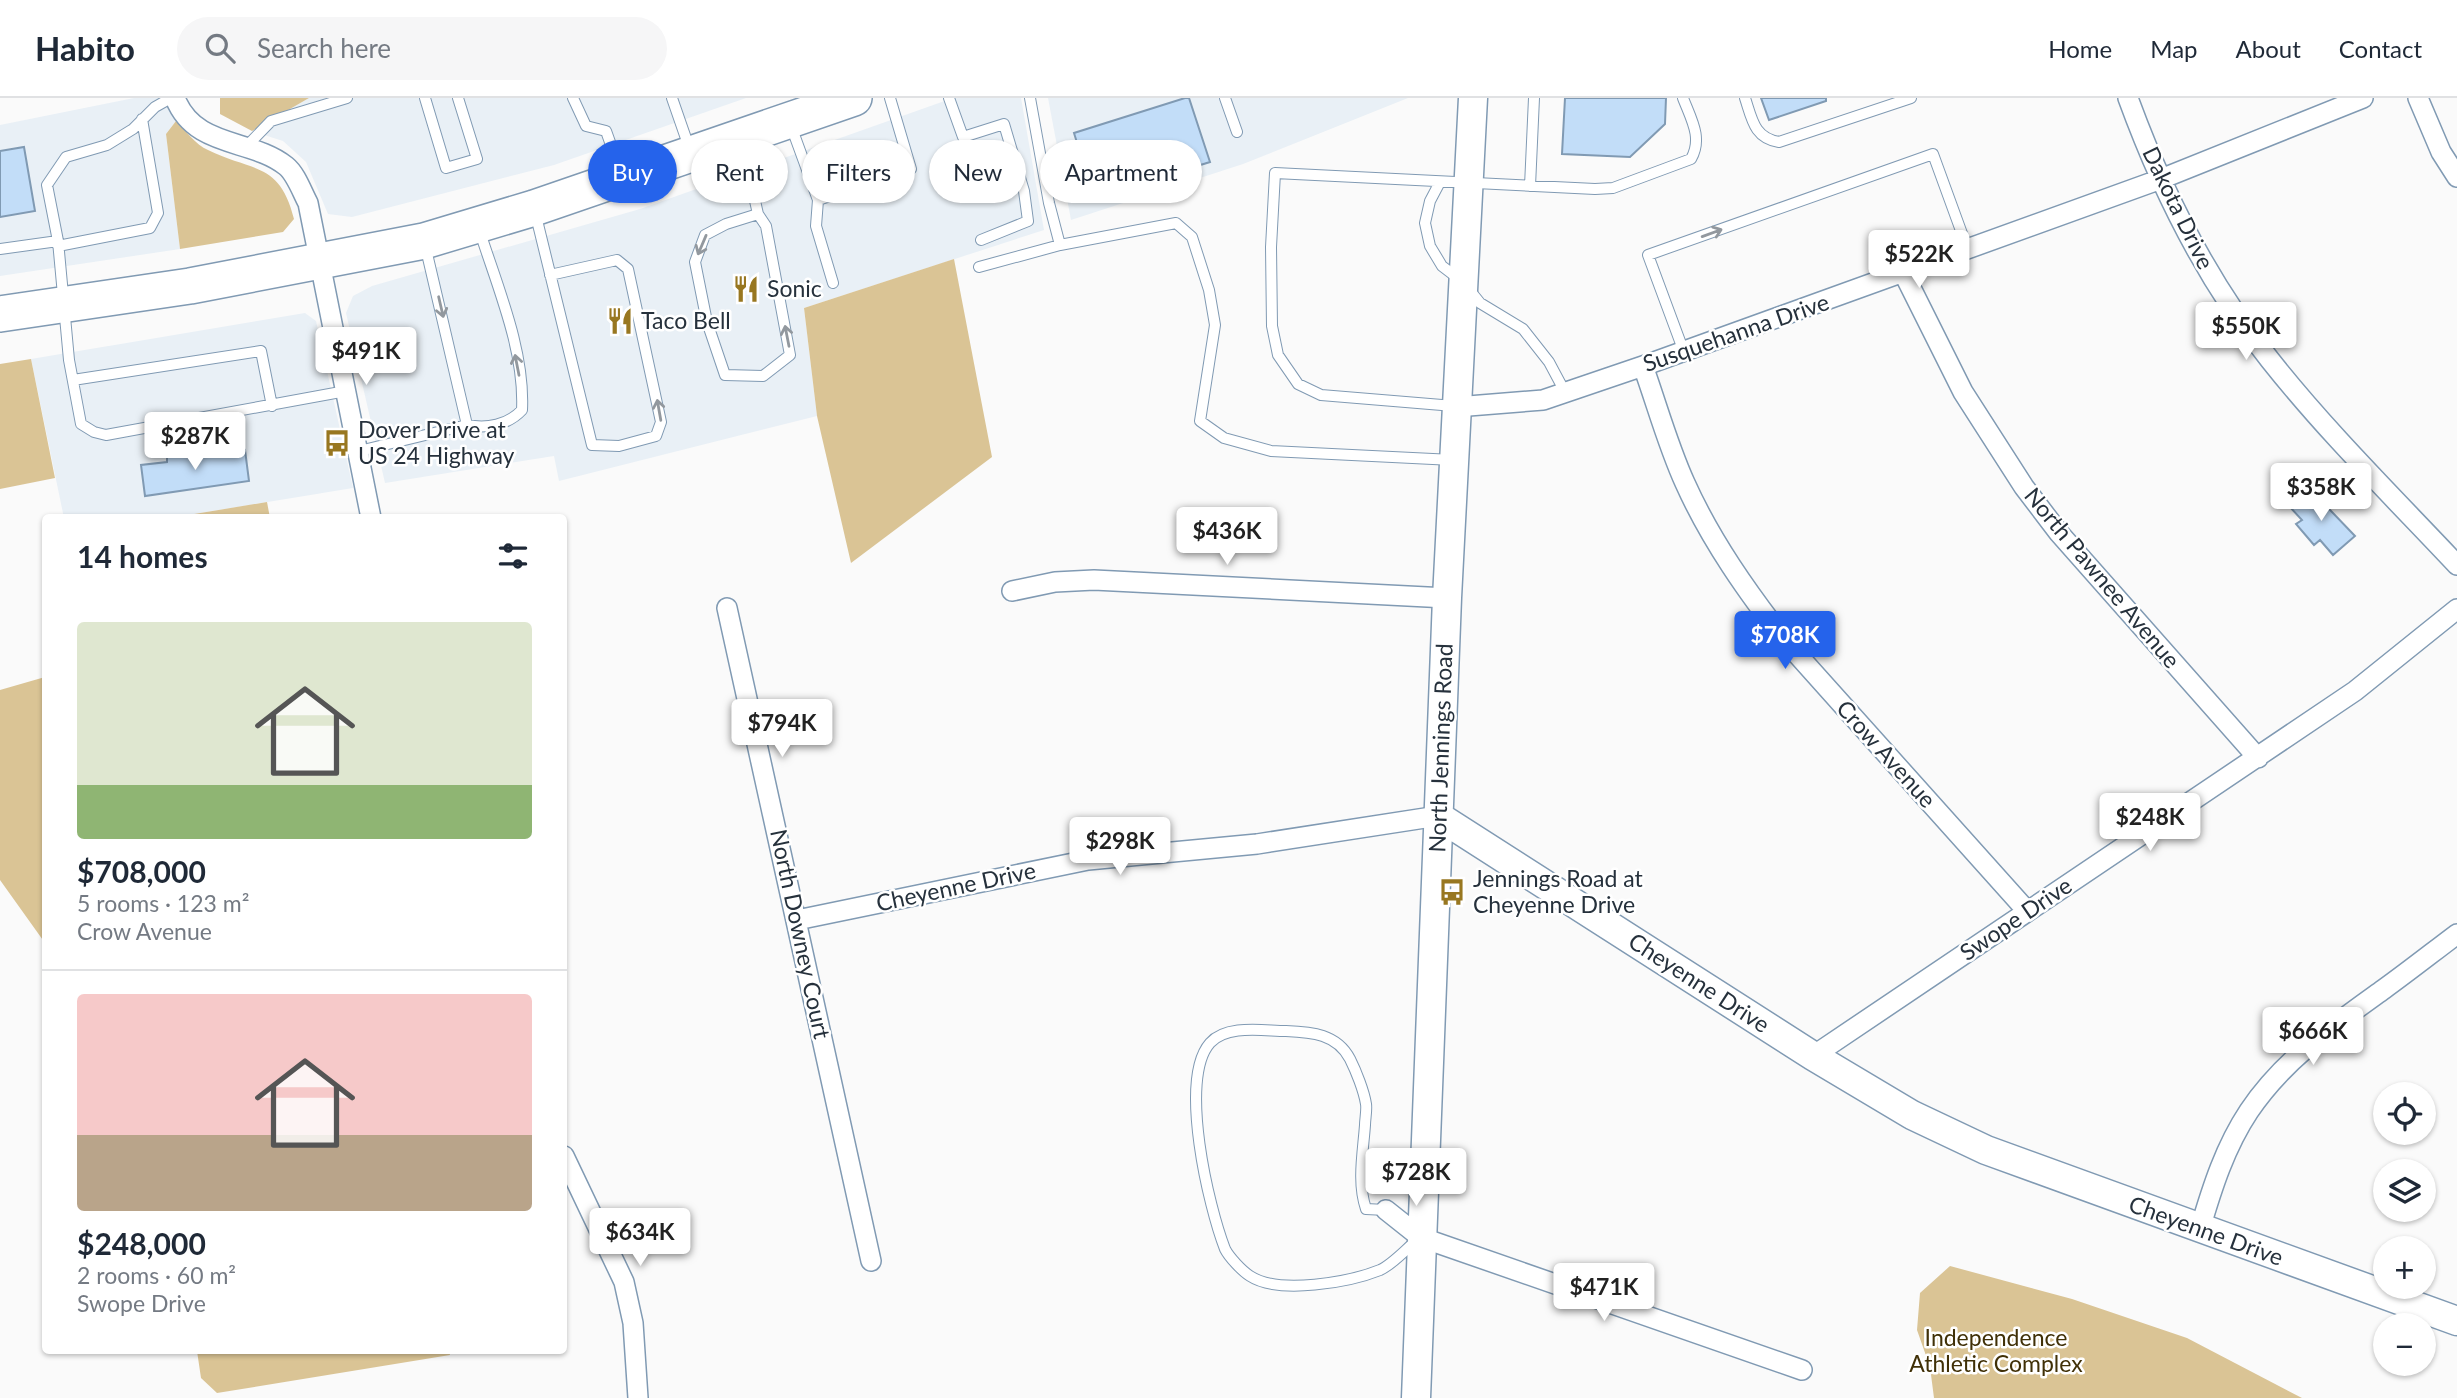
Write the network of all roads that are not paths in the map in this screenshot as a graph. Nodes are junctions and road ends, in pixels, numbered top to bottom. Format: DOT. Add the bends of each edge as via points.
graph roads {
  1 [pos="173,98"];
  2 [pos="347,98"];
  3 [pos="425,98"];
  4 [pos="457,98"];
  5 [pos="573,98"];
  6 [pos="672,98"];
  7 [pos="855,98"];
  8 [pos="890,98"];
  9 [pos="949,98"];
  10 [pos="1030,98"];
  11 [pos="1225,98"];
  12 [pos="1473,98"];
  13 [pos="1534,98"];
  14 [pos="1683,98"];
  15 [pos="1745,98"];
  16 [pos="1911,98"];
  17 [pos="2128,98"];
  18 [pos="2363,98"];
  19 [pos="2418,98"];
  20 [pos="142,120"];
  21 [pos="789,120"];
  22 [pos="1237,132"];
  23 [pos="740,137"];
  24 [pos="609,140"];
  25 [pos="731,140"];
  26 [pos="902,140"];
  27 [pos="245,149"];
  28 [pos="691,153"];
  29 [pos="802,156"];
  30 [pos="677,158"];
  31 [pos="2457,177"];
  32 [pos="2161,179"];
  33 [pos="1440,182"];
  34 [pos="1468,183"];
  35 [pos="1530,186"];
  36 [pos="588,189"];
  37 [pos="818,203"];
  38 [pos="534,208"];
  39 [pos="758,214"];
  40 [pos="478,225"];
  41 [pos="981,240"];
  42 [pos="424,241"];
  43 [pos="58,243"];
  44 [pos="1060,245"];
  45 [pos="0,249"];
  46 [pos="1968,250"];
  47 [pos="321,262"];
  48 [pos="979,267"];
  49 [pos="1904,274"];
  50 [pos="550,275"];
  51 [pos="1463,282"];
  52 [pos="832,283"];
  53 [pos="63,305"];
  54 [pos="0,314"];
  55 [pos="1684,352"];
  56 [pos="1643,366"];
  57 [pos="73,380"];
  58 [pos="346,391"];
  59 [pos="1566,392"];
  60 [pos="272,406"];
  61 [pos="1456,407"];
  62 [pos="467,425"];
  63 [pos="359,451"];
  64 [pos="1454,460"];
  65 [pos="370,514"];
  66 [pos="2457,565"];
  67 [pos="1012,591"];
  68 [pos="1447,598"];
  69 [pos="727,608"];
  70 [pos="2457,609"];
  71 [pos="2258,758"];
  72 [pos="1438,816"];
  73 [pos="2027,912"];
  74 [pos="797,920"];
  75 [pos="2457,934"];
  76 [pos="1813,1056"];
  77 [pos="567,1162"];
  78 [pos="1386,1210"];
  79 [pos="2200,1229"];
  80 [pos="1420,1237"];
  81 [pos="871,1261"];
  82 [pos="2457,1321"];
  83 [pos="1802,1370"];
  84 [pos="638,1398"];
  85 [pos="1416,1398"];
  1 -- 20 [label="lane"];
  1 -- 27 [label="street" via="198,129"];
  2 -- 27 [label="lane" via="271,121"];
  3 -- 4 [label="lane" via="446,168 477,159"];
  5 -- 24 [label="lane" via="586,125 606,131"];
  6 -- 28 [label="lane"];
  7 -- 21 [label="highway"];
  8 -- 26 [label="lane"];
  9 -- 41 [label="lane" via="963,137 1004,124 1024,191 1028,221"];
  10 -- 44 [label="lane"];
  11 -- 22 [label="lane"];
  12 -- 34 [label="street, North Jennings Road"];
  13 -- 35 [label="lane"];
  14 -- 35 [label="lane" via="1697,135 1691,159 1612,188"];
  15 -- 16 [label="lane" via="1759,134 1779,142"];
  17 -- 32 [label="street, Dakota Drive"];
  18 -- 32 [label="street, Susquehanna Drive"];
  19 -- 31 [label="street"];
  20 -- 43 [label="lane" via="107,145 66,157 47,185"];
  20 -- 43 [label="lane" via="159,213 150,228"];
  21 -- 23 [label="highway"];
  21 -- 29 [label="lane"];
  23 -- 25 [label="highway"];
  23 -- 39 [label="lane"];
  27 -- 47 [label="street" via="275,158 289,168 308,203"];
  28 -- 30 [label="highway"];
  32 -- 46 [label="street, Susquehanna Drive"];
  32 -- 66 [label="street, Dakota Drive" via="2212,277 2268,358 2316,416"];
  33 -- 34 [label="lane"];
  33 -- 51 [label="lane" via="1425,223 1430,246 1442,266"];
  33 -- 61 [label="lane" via="1275,173 1272,326 1278,355 1298,384 1321,395"];
  34 -- 35 [label="lane"];
  34 -- 51 [label="street, North Jennings Road"];
  36 -- 38 [label="highway"];
  37 -- 52 [label="lane" via="816,226"];
  38 -- 40 [label="highway"];
  38 -- 50 [label="lane"];
  39 -- 39 [label="lane, one-way" via="705,234 695,262 707,322 725,375 763,376 790,355 766,226"];
  40 -- 42 [label="highway"];
  62 -- 40 [label="lane, one-way" via="482,428 512,421 523,402 511,332"];
  42 -- 47 [label="highway"];
  42 -- 62 [label="lane, one-way"];
  43 -- 45 [label="lane"];
  43 -- 53 [label="lane"];
  44 -- 48 [label="lane"];
  44 -- 64 [label="lane" via="1176,223 1192,237 1215,325 1199,421 1224,438 1271,451"];
  46 -- 49 [label="street, Susquehanna Drive"];
  55 -- 46 [label="lane, one-way" via="1648,256 1933,154"];
  47 -- 53 [label="highway"];
  47 -- 58 [label="street"];
  49 -- 55 [label="street, Susquehanna Drive"];
  49 -- 71 [label="street, North Pawnee Avenue" via="1963,392 2024,487 2059,533"];
  50 -- 50 [label="lane, one-way" via="592,445 619,446 656,436 661,422 628,269 617,260"];
  51 -- 59 [label="lane" via="1480,303 1523,329"];
  51 -- 61 [label="street, North Jennings Road"];
  53 -- 54 [label="highway"];
  53 -- 57 [label="lane"];
  55 -- 56 [label="street, Susquehanna Drive"];
  56 -- 59 [label="street, Susquehanna Drive"];
  56 -- 73 [label="street, Crow Avenue" via="1685,483 1753,599"];
  57 -- 60 [label="lane" via="81,424 106,435"];
  57 -- 60 [label="lane" via="261,351"];
  58 -- 60 [label="lane"];
  58 -- 63 [label="street"];
  59 -- 61 [label="street, Susquehanna Drive" via="1543,400"];
  61 -- 64 [label="street, North Jennings Road"];
  62 -- 63 [label="lane"];
  63 -- 65 [label="street"];
  64 -- 68 [label="street, North Jennings Road"];
  67 -- 68 [label="street" via="1094,580"];
  68 -- 72 [label="street, North Jennings Road"];
  69 -- 74 [label="street, North Downey Court"];
  70 -- 71 [label="street, Swope Drive" via="2355,691"];
  71 -- 73 [label="street, Swope Drive"];
  72 -- 74 [label="street, Cheyenne Drive" via="1257,844 1088,860"];
  72 -- 76 [label="street, Cheyenne Drive"];
  72 -- 80 [label="street, North Jennings Road"];
  73 -- 76 [label="street, Swope Drive"];
  74 -- 81 [label="street, North Downey Court"];
  75 -- 79 [label="street" via="2335,1023 2271,1082 2224,1158"];
  76 -- 79 [label="street, Cheyenne Drive" via="1912,1115 1986,1150"];
  77 -- 84 [label="street" via="624,1282 633,1323"];
  78 -- 80 [label="street"];
  78 -- 80 [label="lane" via="1366,1209 1360,1191 1366,1104 1350,1058 1334,1040 1305,1032 1242,1031 1210,1042 1200,1061 1197,1137 1226,1252 1251,1277 1296,1285 1354,1277 1382,1269"];
  79 -- 82 [label="street, Cheyenne Drive"];
  80 -- 83 [label="street"];
  80 -- 85 [label="street, North Jennings Road"];
}
